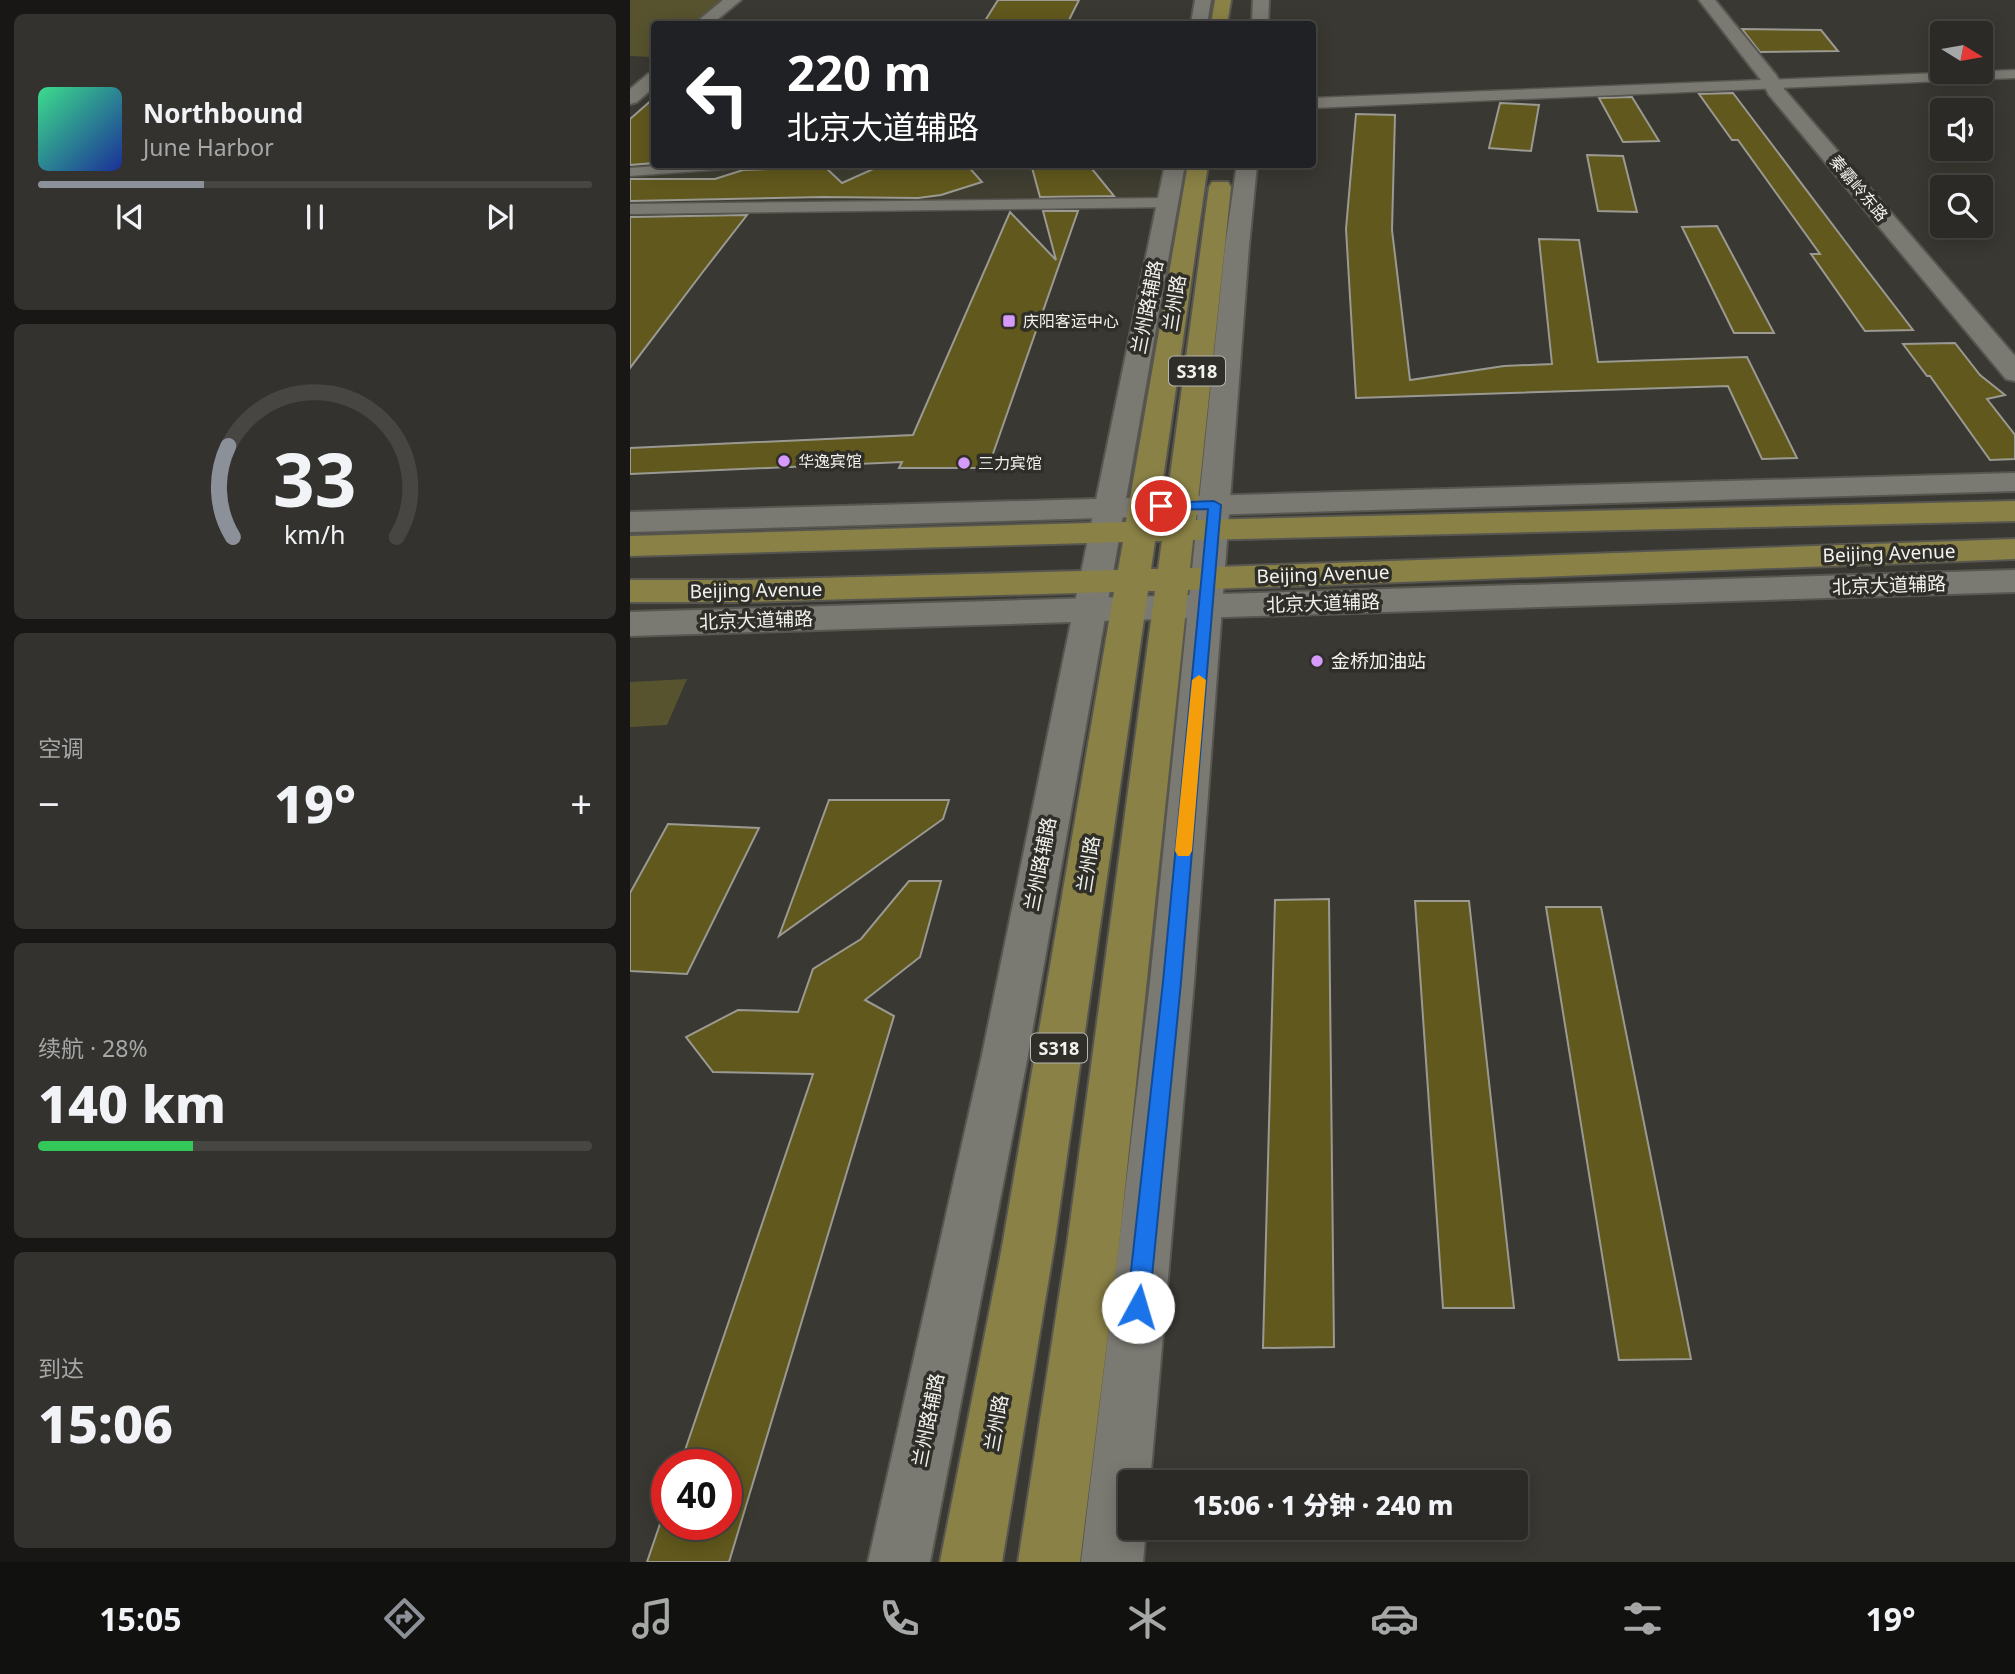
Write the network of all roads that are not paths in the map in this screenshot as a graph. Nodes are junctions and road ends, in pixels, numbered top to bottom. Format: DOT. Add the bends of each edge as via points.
graph roads {
  1 [pos="733,0"];
  2 [pos="751,0"];
  3 [pos="1203,0"];
  4 [pos="1223,0"];
  5 [pos="1261,0"];
  6 [pos="1707,0"];
  7 [pos="1713,0"];
  8 [pos="706,21"];
  9 [pos="725,21"];
  10 [pos="1200,21"];
  11 [pos="1220,21"];
  12 [pos="1260,21"];
  13 [pos="651,64"];
  14 [pos="2015,74"];
  15 [pos="651,80"];
  16 [pos="630,82"];
  17 [pos="1775,82"];
  18 [pos="630,98"];
  19 [pos="1316,103"];
  20 [pos="684,168"];
  21 [pos="1198,168"];
  22 [pos="1223,168"];
  23 [pos="1247,168"];
  24 [pos="630,172"];
  25 [pos="1171,184"];
  26 [pos="630,209"];
  27 [pos="2015,350"];
  28 [pos="2015,373"];
  29 [pos="2015,482"];
  30 [pos="2015,510"];
  31 [pos="1160,519"];
  32 [pos="630,522"];
  33 [pos="630,546"];
  34 [pos="2015,549"];
  35 [pos="2015,581"];
  36 [pos="630,592"];
  37 [pos="1150,594"];
  38 [pos="630,624"];
  39 [pos="899,1562"];
  40 [pos="971,1562"];
  41 [pos="1049,1562"];
  42 [pos="1112,1562"];
  1 -- 8 [label="street"];
  2 -- 9 [label="street"];
  3 -- 10 [label="street"];
  4 -- 11 [label="main road"];
  5 -- 12 [label="street"];
  6 -- 17 [label="street, 秦霸岭东路"];
  7 -- 17 [label="street, 秦霸岭东路"];
  13 -- 16 [label="street"];
  14 -- 17 [label="street"];
  15 -- 18 [label="street"];
  17 -- 19 [label="street"];
  17 -- 27 [label="street, 秦霸岭东路"];
  17 -- 28 [label="street, 秦霸岭东路" via="1776,92"];
  20 -- 24 [label="street"];
  21 -- 31 [label="main road, 兰州路 / S318"];
  22 -- 31 [label="main road, 兰州路 / S318"];
  23 -- 31 [label="street, 兰州路辅路" via="1237,246"];
  25 -- 26 [label="street"];
  25 -- 31 [label="street, 兰州路辅路"];
  29 -- 31 [label="street"];
  30 -- 31 [label="main road, Beijing Avenue" via="1657,521"];
  31 -- 32 [label="street"];
  31 -- 33 [label="main road, Beijing Avenue"];
  31 -- 37 [label="main road, 兰州路 / S318"];
  31 -- 37 [label="street, 兰州路辅路"];
  34 -- 37 [label="main road, Beijing Avenue"];
  35 -- 37 [label="street, 北京大道辅路"];
  36 -- 37 [label="main road, Beijing Avenue"];
  37 -- 38 [label="street, 北京大道辅路"];
  37 -- 39 [label="street, 兰州路辅路" via="1004,1055"];
  37 -- 40 [label="main road, 兰州路 / S318"];
  37 -- 41 [label="main road, 兰州路 / S318" via="1094,1231"];
  37 -- 42 [label="street, 兰州路辅路" via="1172,982"];
}
